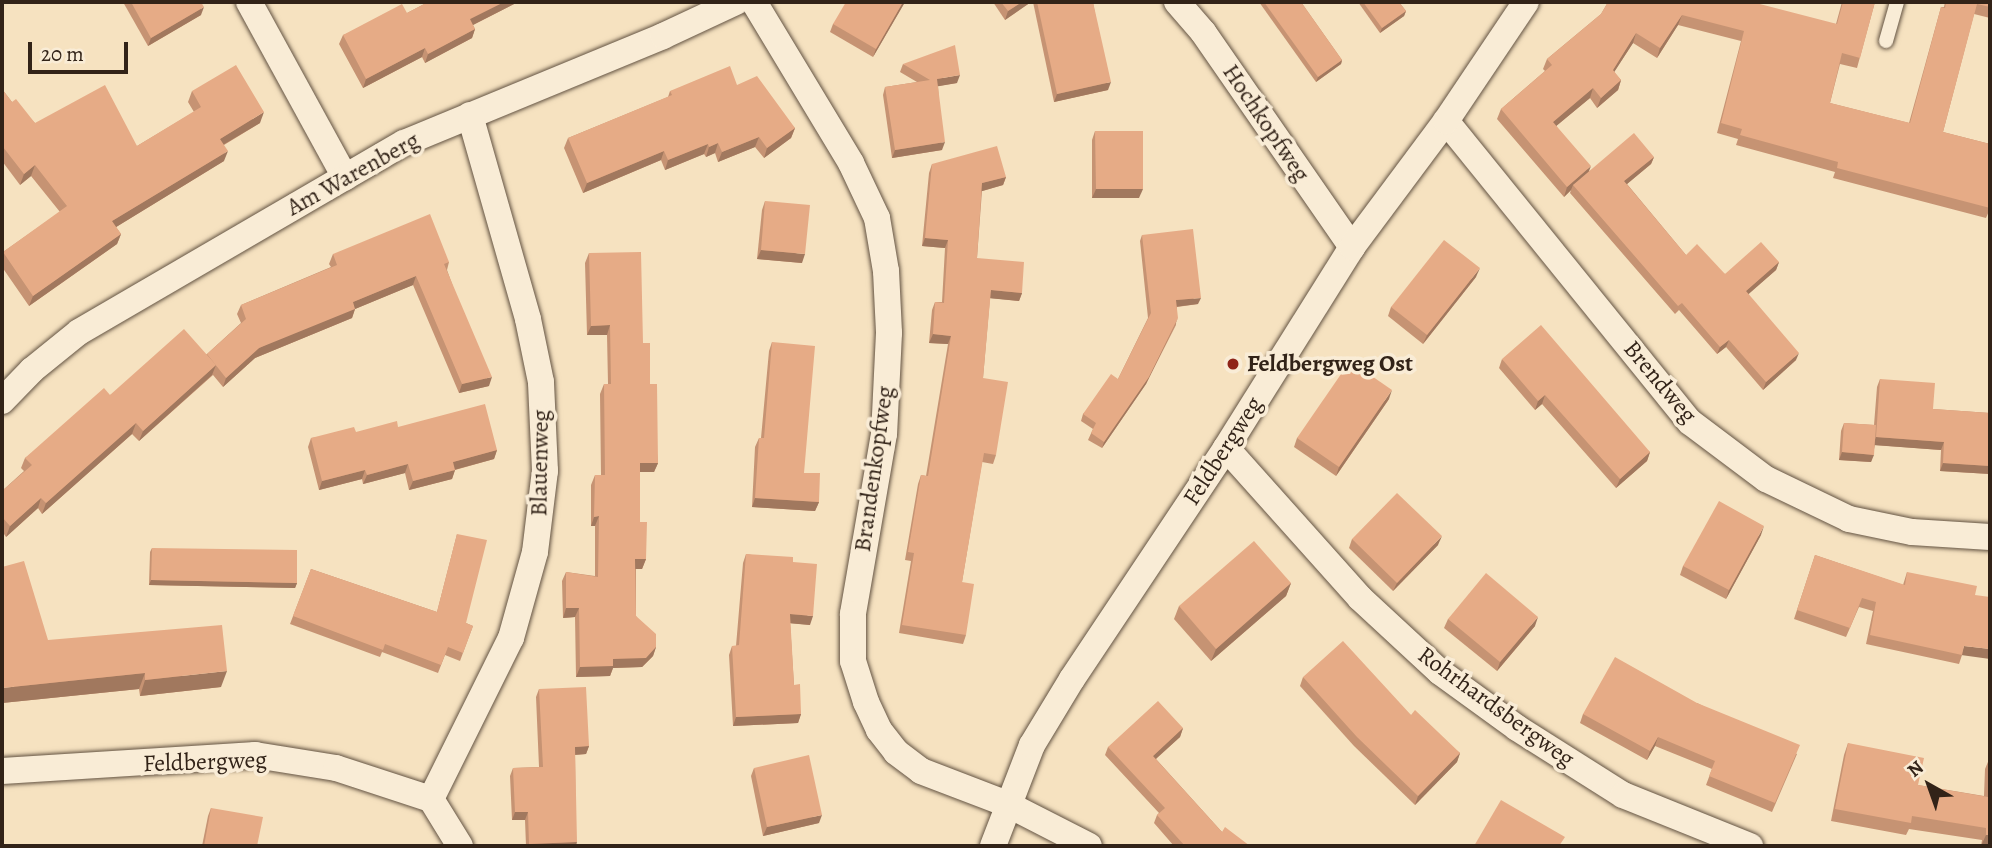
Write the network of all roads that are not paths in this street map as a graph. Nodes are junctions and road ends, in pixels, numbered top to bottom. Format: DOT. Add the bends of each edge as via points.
graph roads {
  1 [pos="249,2"];
  2 [pos="736,2"];
  3 [pos="754,2"];
  4 [pos="1177,2"];
  5 [pos="1526,2"];
  6 [pos="1898,2"];
  7 [pos="1886,41"];
  8 [pos="470,115"];
  9 [pos="1446,121"];
  10 [pos="345,177"];
  11 [pos="1352,247"];
  12 [pos="2,401"];
  13 [pos="1226,448"];
  14 [pos="1990,537"];
  15 [pos="2,771"];
  16 [pos="431,799"];
  17 [pos="1007,804"];
  18 [pos="460,846"];
  19 [pos="993,846"];
  20 [pos="1088,846"];
  21 [pos="1750,846"];
  1 -- 10 [label="street"];
  2 -- 8 [label="street, Am Warenberg"];
  3 -- 17 [label="street, Brandenkopfweg" via="851,163 877,219 886,271 889,333 884,434 853,614 853,661 879,730 896,752 921,771"];
  4 -- 11 [label="street, Hochkopfweg" via="1203,32"];
  5 -- 9 [label="street, Feldbergweg"];
  6 -- 7 [label="lane"];
  8 -- 10 [label="street, Am Warenberg" via="404,143"];
  8 -- 16 [label="street, Blauenweg" via="528,319 541,382 545,471 535,552 511,638"];
  9 -- 11 [label="street, Feldbergweg"];
  9 -- 14 [label="street, Brendweg" via="1690,422 1766,479 1849,519 1912,532"];
  10 -- 12 [label="street, Am Warenberg" via="79,332"];
  11 -- 13 [label="street, Feldbergweg"];
  13 -- 17 [label="street, Feldbergweg" via="1072,679 1032,745"];
  13 -- 21 [label="street, Rohrhardsbergweg" via="1360,598 1440,671 1517,728 1623,795"];
  15 -- 16 [label="street, Feldbergweg" via="255,755 336,768"];
  16 -- 18 [label="street"];
  17 -- 19 [label="street, Feldbergweg"];
  17 -- 20 [label="street, Brandenkopfweg"];
}
